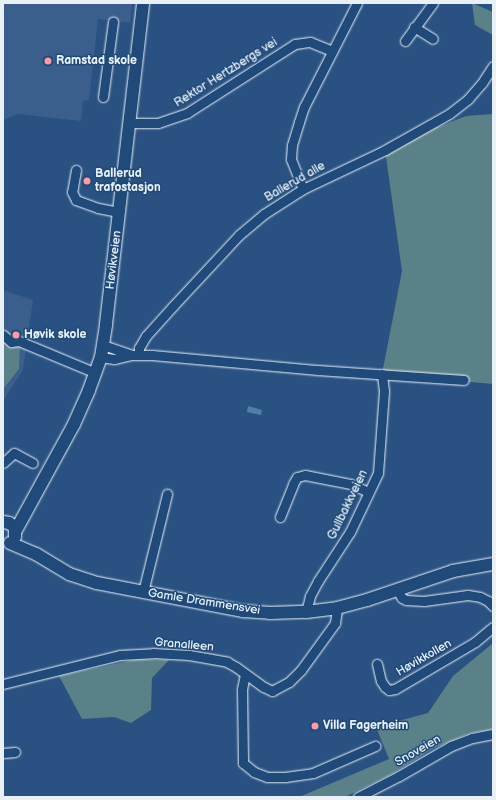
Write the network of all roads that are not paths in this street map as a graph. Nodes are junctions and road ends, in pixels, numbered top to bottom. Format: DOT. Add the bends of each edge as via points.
graph roads {
  1 [pos="144,3"];
  2 [pos="357,3"];
  3 [pos="433,3"];
  4 [pos="113,22"];
  5 [pos="414,27"];
  6 [pos="433,39"];
  7 [pos="404,42"];
  8 [pos="332,51"];
  9 [pos="493,66"];
  10 [pos="103,97"];
  11 [pos="130,123"];
  12 [pos="76,170"];
  13 [pos="303,189"];
  14 [pos="120,212"];
  15 [pos="3,335"];
  16 [pos="102,351"];
  17 [pos="136,355"];
  18 [pos="96,373"];
  19 [pos="382,374"];
  20 [pos="464,380"];
  21 [pos="3,463"];
  22 [pos="33,463"];
  23 [pos="368,492"];
  24 [pos="167,494"];
  25 [pos="31,501"];
  26 [pos="280,517"];
  27 [pos="4,522"];
  28 [pos="16,531"];
  29 [pos="6,545"];
  30 [pos="36,554"];
  31 [pos="493,564"];
  32 [pos="397,590"];
  33 [pos="143,592"];
  34 [pos="493,606"];
  35 [pos="337,608"];
  36 [pos="306,612"];
  37 [pos="493,627"];
  38 [pos="377,664"];
  39 [pos="245,674"];
  40 [pos="3,684"];
  41 [pos="493,734"];
  42 [pos="375,746"];
  43 [pos="15,752"];
  44 [pos="3,753"];
  45 [pos="358,797"];
  1 -- 11 [label="main road, Høvikveien"];
  2 -- 8 [label="street"];
  3 -- 5 [label="street"];
  4 -- 10 [label="street"];
  5 -- 6 [label="street"];
  5 -- 7 [label="street"];
  8 -- 11 [label="street, Rektor Hertzbergs vei" via="310,42 295,44 187,113 158,123"];
  8 -- 13 [label="street" via="304,106 292,145 292,159"];
  9 -- 13 [label="street, Ballerud alle" via="468,99 449,114 385,150"];
  11 -- 14 [label="main road, Høvikveien"];
  12 -- 14 [label="street" via="72,192 76,200"];
  13 -- 17 [label="street, Ballerud alle" via="264,214 239,235 146,336"];
  14 -- 16 [label="main road, Høvikveien"];
  15 -- 18 [label="street" via="10,342 19,341"];
  16 -- 17 [label="street"];
  16 -- 18 [label="main road, Høvikveien"];
  17 -- 19 [label="street"];
  18 -- 25 [label="main road, Høvikveien" via="74,424"];
  19 -- 20 [label="street"];
  19 -- 23 [label="street, Gullbakkveien" via="384,391 380,461 378,473"];
  21 -- 22 [label="street" via="14,453"];
  23 -- 26 [label="street" via="351,484 305,475 297,478 293,484"];
  23 -- 36 [label="street, Gullbakkveien" via="341,548 310,596"];
  24 -- 33 [label="street"];
  25 -- 27 [label="main road, Høvikveien"];
  25 -- 28 [label="main road, Høvikveien"];
  27 -- 28 [label="main road, Gamle Drammensvei" via="12,525"];
  28 -- 29 [label="main road, Høvikveien" via="16,537"];
  28 -- 30 [label="main road, Gamle Drammensvei"];
  29 -- 30 [label="main road, Gamle Drammensvei"];
  30 -- 33 [label="main road, Gamle Drammensvei" via="82,579"];
  31 -- 32 [label="main road, Gamle Drammensvei" via="453,570"];
  32 -- 34 [label="street" via="406,600 424,601 468,596 480,597"];
  32 -- 35 [label="main road, Gamle Drammensvei"];
  33 -- 36 [label="main road, Gamle Drammensvei" via="243,611"];
  35 -- 36 [label="main road, Gamle Drammensvei"];
  35 -- 39 [label="street, Granalleen" via="335,623 301,670 289,682 272,691"];
  37 -- 38 [label="street, Høvikkollen" via="475,642 395,689 389,690 381,681"];
  39 -- 40 [label="street, Granalleen" via="236,667 213,658 153,653 120,655"];
  39 -- 42 [label="street" via="242,689 243,763 254,772 267,777 285,778 312,773"];
  41 -- 45 [label="street, Snoveien" via="451,746"];
  43 -- 44 [label="street"];
}
